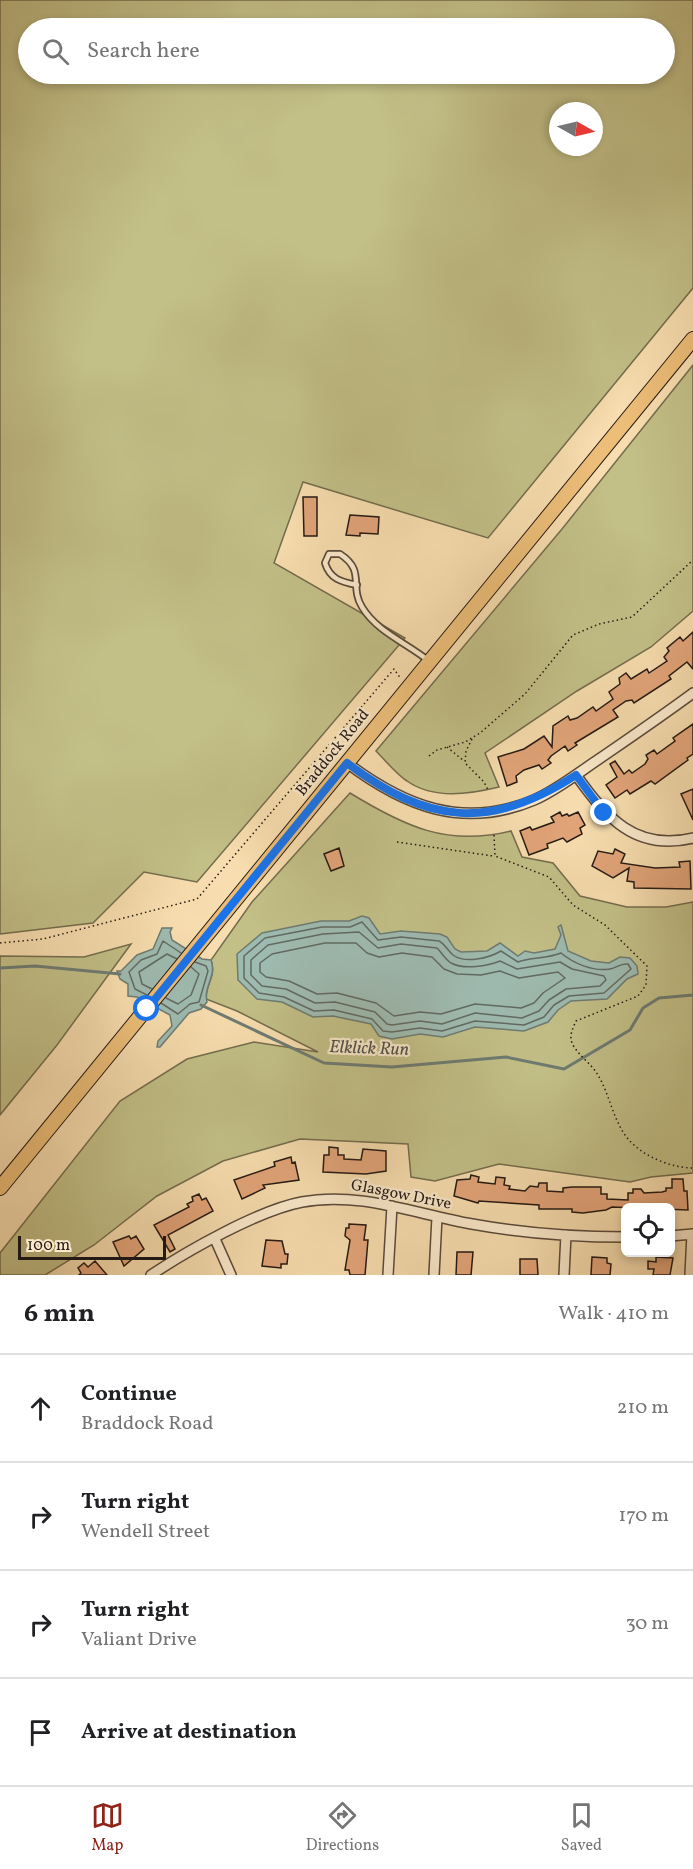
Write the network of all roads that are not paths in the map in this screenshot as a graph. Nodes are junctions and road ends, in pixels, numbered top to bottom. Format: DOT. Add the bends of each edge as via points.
graph roads {
  1 [pos="693,339"];
  2 [pos="357,585"];
  3 [pos="429,661"];
  4 [pos="693,693"];
  5 [pos="347,763"];
  6 [pos="576,775"];
  7 [pos="693,838"];
  8 [pos="0,1188"];
  9 [pos="392,1206"];
  10 [pos="437,1217"];
  11 [pos="692,1234"];
  12 [pos="566,1235"];
  13 [pos="675,1236"];
  14 [pos="621,1237"];
  15 [pos="215,1239"];
  16 [pos="151,1275"];
  17 [pos="231,1275"];
  18 [pos="388,1275"];
  19 [pos="434,1275"];
  20 [pos="564,1275"];
  21 [pos="690,1275"];
  1 -- 3 [label="main road, Braddock Road"];
  2 -- 2 [label="lane" via="352,563 340,554 329,554 325,562 329,574 341,582"];
  2 -- 3 [label="lane" via="363,608 376,623"];
  3 -- 5 [label="main road, Braddock Road"];
  4 -- 6 [label="street"];
  5 -- 6 [label="street" via="394,795 434,810 456,813 514,807"];
  5 -- 8 [label="main road, Braddock Road"];
  6 -- 7 [label="street" via="604,813 625,829 654,840"];
  9 -- 10 [label="street, Glasgow Drive"];
  9 -- 15 [label="street, Glasgow Drive" via="348,1199 302,1202 260,1216"];
  9 -- 18 [label="street"];
  10 -- 12 [label="street, Glasgow Drive"];
  10 -- 19 [label="street"];
  11 -- 13 [label="street"];
  11 -- 21 [label="street"];
  12 -- 14 [label="street, Glasgow Drive"];
  12 -- 20 [label="street"];
  15 -- 16 [label="street, Glasgow Drive"];
  15 -- 17 [label="street"];
}
